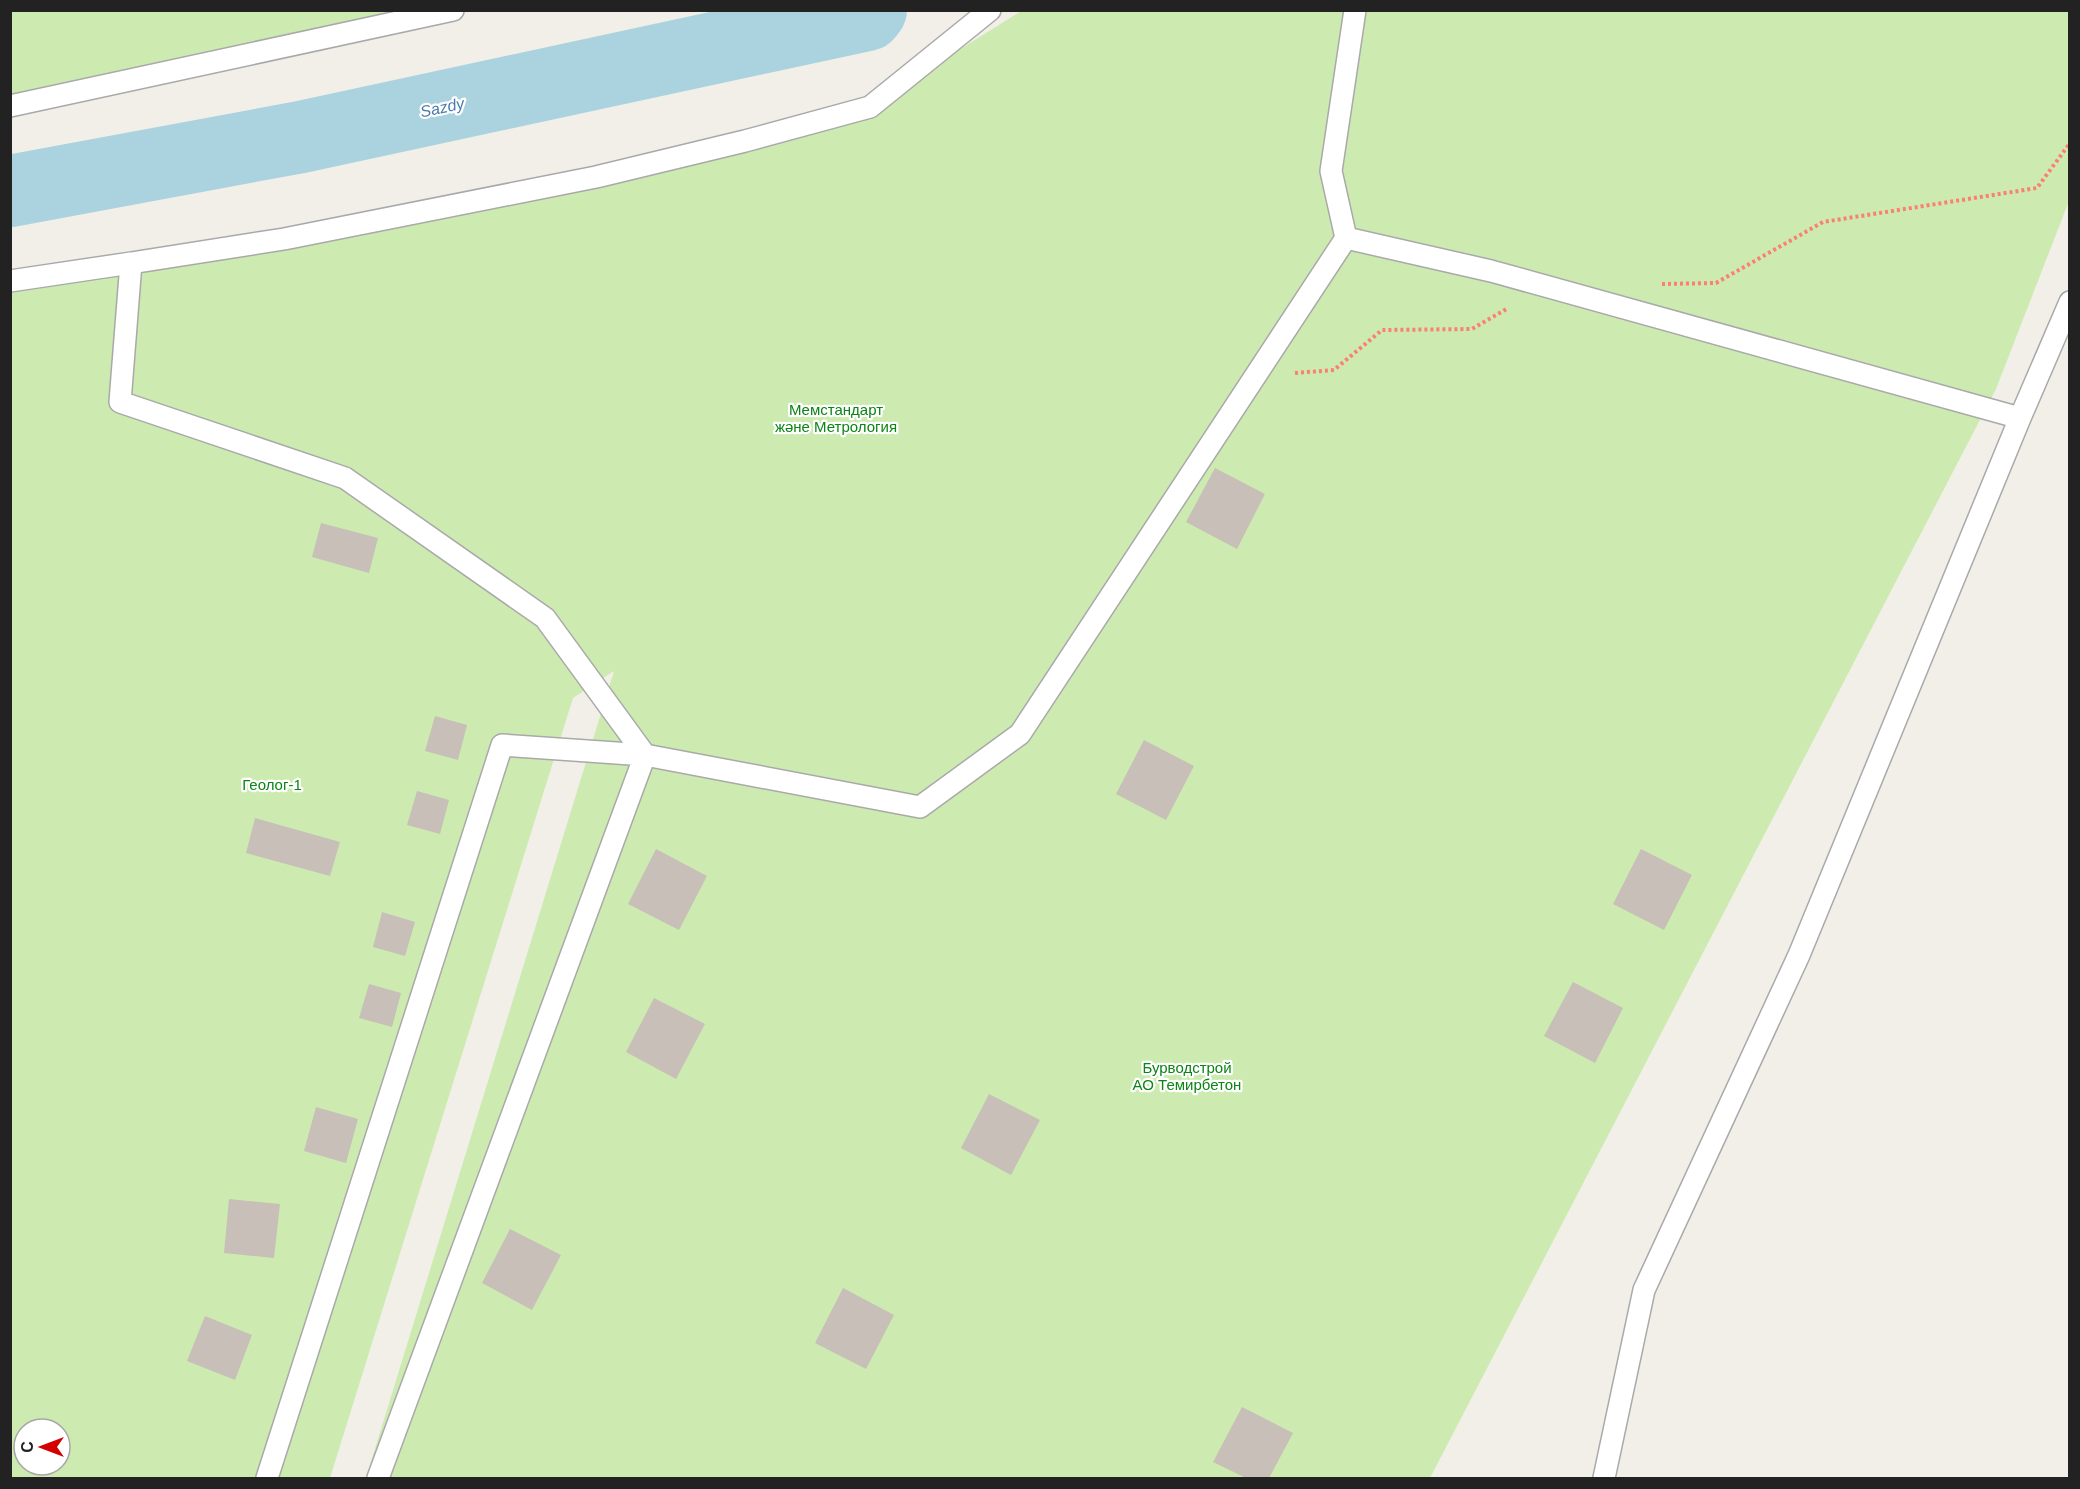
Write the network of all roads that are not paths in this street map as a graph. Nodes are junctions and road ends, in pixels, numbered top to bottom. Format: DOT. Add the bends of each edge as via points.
graph roads {
  1 [pos="453,10"];
  2 [pos="990,10"];
  3 [pos="1354,10"];
  4 [pos="10,106"];
  5 [pos="1346,238"];
  6 [pos="131,263"];
  7 [pos="10,280"];
  8 [pos="2070,302"];
  9 [pos="2020,418"];
  10 [pos="645,755"];
  11 [pos="267,1479"];
  12 [pos="378,1479"];
  13 [pos="1604,1479"];
  1 -- 4 [label="lane"];
  2 -- 6 [label="lane" via="870,107 596,177 284,239"];
  3 -- 5 [label="lane" via="1331,171"];
  5 -- 9 [label="lane" via="1491,271"];
  5 -- 10 [label="lane" via="1020,734 920,807"];
  6 -- 7 [label="lane"];
  6 -- 10 [label="lane" via="120,402 345,478 545,618"];
  8 -- 9 [label="lane"];
  9 -- 13 [label="lane" via="1799,955 1644,1290"];
  10 -- 11 [label="lane" via="502,745"];
  10 -- 12 [label="lane"];
}
